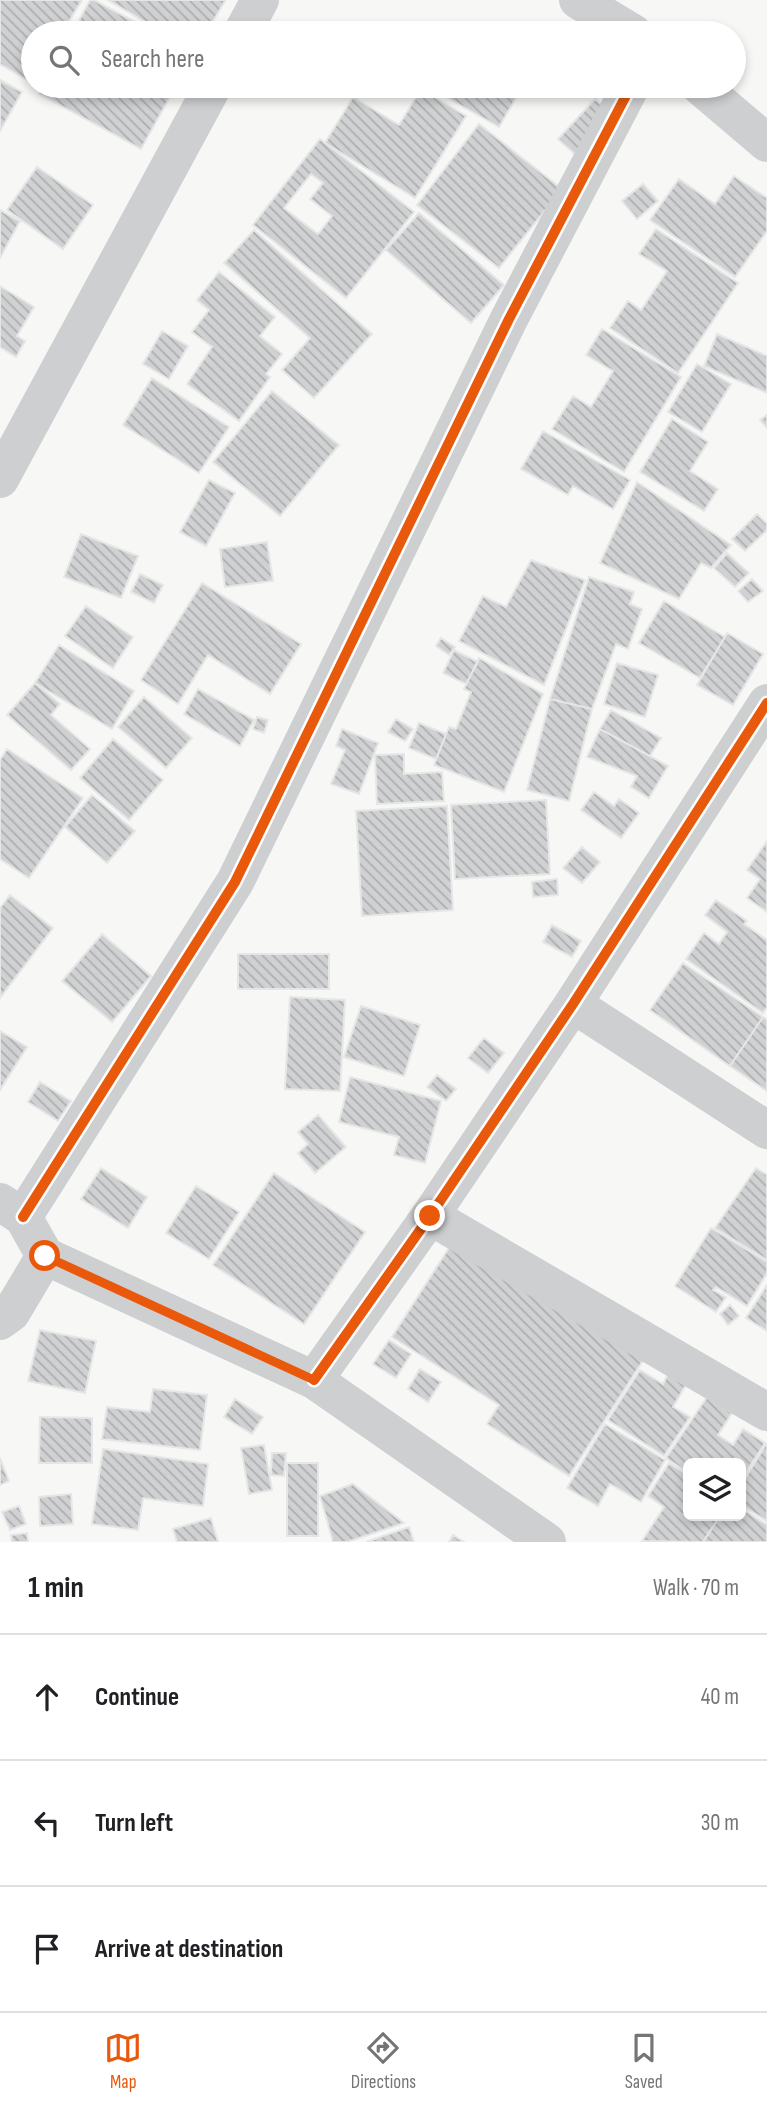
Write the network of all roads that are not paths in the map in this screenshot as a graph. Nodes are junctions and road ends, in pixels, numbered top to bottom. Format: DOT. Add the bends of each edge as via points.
graph roads {
  1 [pos="260,0"];
  2 [pos="578,0"];
  3 [pos="631,19"];
  4 [pos="249,21"];
  5 [pos="207,98"];
  6 [pos="625,98"];
  7 [pos="714,98"];
  8 [pos="767,143"];
  9 [pos="0,479"];
  10 [pos="767,703"];
  11 [pos="573,1004"];
  12 [pos="767,1130"];
  13 [pos="11,1209"];
  14 [pos="430,1216"];
  15 [pos="45,1256"];
  16 [pos="0,1321"];
  17 [pos="314,1380"];
  18 [pos="767,1412"];
  19 [pos="547,1542"];
  1 -- 4 [label="street"];
  2 -- 3 [label="street"];
  5 -- 9 [label="street"];
  6 -- 13 [label="street" via="509,319 234,882"];
  7 -- 8 [label="street"];
  10 -- 11 [label="street"];
  11 -- 12 [label="street"];
  11 -- 14 [label="street"];
  13 -- 15 [label="street"];
  14 -- 17 [label="street"];
  14 -- 18 [label="street"];
  15 -- 16 [label="street" via="11,1313"];
  15 -- 17 [label="street"];
  17 -- 19 [label="street"];
}
